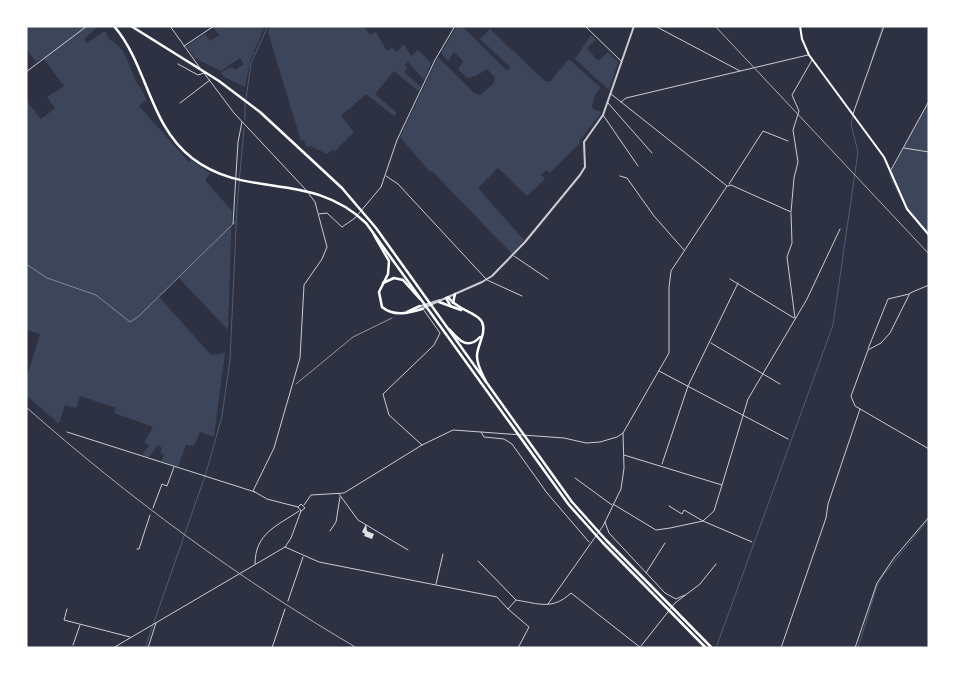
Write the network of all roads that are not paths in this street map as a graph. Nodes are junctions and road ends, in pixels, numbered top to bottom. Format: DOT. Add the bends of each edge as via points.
graph roads {
  1 [pos="87,26"];
  2 [pos="114,26"];
  3 [pos="131,26"];
  4 [pos="170,26"];
  5 [pos="214,26"];
  6 [pos="455,26"];
  7 [pos="585,26"];
  8 [pos="634,26"];
  9 [pos="655,26"];
  10 [pos="800,26"];
  11 [pos="884,26"];
  12 [pos="184,46"];
  13 [pos="809,55"];
  14 [pos="812,60"];
  15 [pos="621,61"];
  16 [pos="178,64"];
  17 [pos="26,72"];
  18 [pos="741,72"];
  19 [pos="205,73"];
  20 [pos="210,80"];
  21 [pos="611,94"];
  22 [pos="929,101"];
  23 [pos="621,102"];
  24 [pos="180,103"];
  25 [pos="608,103"];
  26 [pos="853,114"];
  27 [pos="602,115"];
  28 [pos="242,122"];
  29 [pos="788,140"];
  30 [pos="903,148"];
  31 [pos="929,152"];
  32 [pos="652,153"];
  33 [pos="638,166"];
  34 [pos="890,172"];
  35 [pos="386,176"];
  36 [pos="620,176"];
  37 [pos="728,185"];
  38 [pos="791,212"];
  39 [pos="318,214"];
  40 [pos="234,223"];
  41 [pos="366,223"];
  42 [pos="840,230"];
  43 [pos="929,235"];
  44 [pos="685,250"];
  45 [pos="513,255"];
  46 [pos="26,264"];
  47 [pos="548,279"];
  48 [pos="730,279"];
  49 [pos="487,280"];
  50 [pos="738,283"];
  51 [pos="382,284"];
  52 [pos="929,285"];
  53 [pos="910,293"];
  54 [pos="455,294"];
  55 [pos="522,296"];
  56 [pos="447,297"];
  57 [pos="439,300"];
  58 [pos="426,302"];
  59 [pos="452,305"];
  60 [pos="421,307"];
  61 [pos="431,309"];
  62 [pos="795,318"];
  63 [pos="443,323"];
  64 [pos="482,334"];
  65 [pos="710,342"];
  66 [pos="868,350"];
  67 [pos="659,371"];
  68 [pos="762,373"];
  69 [pos="780,384"];
  70 [pos="688,386"];
  71 [pos="489,388"];
  72 [pos="860,409"];
  73 [pos="743,415"];
  74 [pos="481,431"];
  75 [pos="67,432"];
  76 [pos="624,433"];
  77 [pos="788,440"];
  78 [pos="422,445"];
  79 [pos="929,449"];
  80 [pos="624,455"];
  81 [pos="662,465"];
  82 [pos="174,466"];
  83 [pos="575,478"];
  84 [pos="722,484"];
  85 [pos="255,492"];
  86 [pos="339,493"];
  87 [pos="340,496"];
  88 [pos="613,504"];
  89 [pos="304,505"];
  90 [pos="669,506"];
  91 [pos="298,507"];
  92 [pos="153,508"];
  93 [pos="300,511"];
  94 [pos="150,515"];
  95 [pos="929,517"];
  96 [pos="703,521"];
  97 [pos="605,522"];
  98 [pos="330,531"];
  99 [pos="589,542"];
  100 [pos="752,542"];
  101 [pos="665,543"];
  102 [pos="285,547"];
  103 [pos="136,549"];
  104 [pos="408,550"];
  105 [pos="443,554"];
  106 [pos="303,556"];
  107 [pos="478,562"];
  108 [pos="716,564"];
  109 [pos="255,565"];
  110 [pos="646,573"];
  111 [pos="436,584"];
  112 [pos="685,595"];
  113 [pos="288,601"];
  114 [pos="516,601"];
  115 [pos="548,605"];
  116 [pos="509,608"];
  117 [pos="67,609"];
  118 [pos="286,609"];
  119 [pos="155,623"];
  120 [pos="80,624"];
  121 [pos="131,637"];
  122 [pos="72,645"];
  123 [pos="641,647"];
  124 [pos="113,648"];
  125 [pos="148,648"];
  126 [pos="272,648"];
  127 [pos="518,648"];
  128 [pos="706,648"];
  129 [pos="712,648"];
  130 [pos="781,648"];
  131 [pos="855,648"];
  1 -- 17 [label="street"];
  2 -- 41 [label="highway" via="129,47 162,123 192,158 233,178 322,195 344,205"];
  3 -- 19 [label="highway"];
  4 -- 12 [label="street"];
  5 -- 12 [label="street"];
  6 -- 35 [label="street" via="397,140"];
  7 -- 15 [label="street"];
  8 -- 15 [label="street"];
  9 -- 18 [label="street"];
  10 -- 13 [label="main road"];
  11 -- 26 [label="street"];
  12 -- 19 [label="street"];
  13 -- 14 [label="main road"];
  13 -- 18 [label="street"];
  14 -- 26 [label="main road"];
  14 -- 38 [label="street" via="792,95 798,111 793,130 798,162"];
  15 -- 21 [label="street"];
  16 -- 19 [label="street" via="198,75"];
  18 -- 23 [label="street" via="626,98"];
  19 -- 20 [label="street"];
  19 -- 58 [label="highway" via="249,103 330,176 363,212"];
  20 -- 24 [label="street"];
  20 -- 28 [label="street"];
  21 -- 23 [label="street"];
  21 -- 25 [label="street"];
  22 -- 30 [label="street"];
  23 -- 37 [label="street"];
  25 -- 27 [label="street"];
  25 -- 32 [label="street"];
  26 -- 34 [label="main road" via="884,157"];
  27 -- 33 [label="street"];
  27 -- 45 [label="street" via="584,142 584,170"];
  28 -- 39 [label="street" via="309,193"];
  28 -- 40 [label="street"];
  29 -- 37 [label="street" via="763,130"];
  30 -- 31 [label="street"];
  30 -- 34 [label="street"];
  34 -- 43 [label="main road" via="911,215"];
  35 -- 39 [label="street" via="377,195 345,226 339,226 327,213"];
  35 -- 49 [label="street" via="398,184"];
  36 -- 44 [label="street" via="629,180 654,216"];
  37 -- 38 [label="street"];
  37 -- 44 [label="street"];
  38 -- 62 [label="street" via="792,243 788,257"];
  39 -- 85 [label="street" via="327,247 304,285 300,358 278,437 254,486"];
  40 -- 46 [label="lane" via="140,316 130,322 96,295 47,278"];
  41 -- 51 [label="highway" via="389,256 389,270"];
  41 -- 58 [label="highway"];
  42 -- 62 [label="street"];
  44 -- 67 [label="street" via="669,278 670,348"];
  45 -- 47 [label="street"];
  45 -- 49 [label="street"];
  48 -- 50 [label="street"];
  49 -- 54 [label="street"];
  49 -- 55 [label="street"];
  50 -- 62 [label="street"];
  50 -- 65 [label="street"];
  51 -- 58 [label="highway" via="394,278 403,280"];
  51 -- 60 [label="highway" via="378,296 382,308 403,313"];
  52 -- 53 [label="street"];
  53 -- 66 [label="street" via="890,333"];
  53 -- 66 [label="street" via="888,299"];
  54 -- 56 [label="street"];
  54 -- 59 [label="highway"];
  56 -- 57 [label="street"];
  56 -- 59 [label="highway"];
  57 -- 59 [label="highway"];
  57 -- 60 [label="street"];
  58 -- 61 [label="highway"];
  59 -- 64 [label="highway" via="480,319"];
  60 -- 78 [label="street" via="439,336 434,345 382,394 388,415"];
  61 -- 63 [label="highway"];
  61 -- 128 [label="highway" via="569,505"];
  62 -- 68 [label="street"];
  63 -- 64 [label="highway" via="465,344 473,343"];
  63 -- 71 [label="highway"];
  64 -- 71 [label="highway" via="477,359"];
  65 -- 68 [label="street"];
  65 -- 70 [label="street"];
  66 -- 72 [label="street" via="851,396 853,404"];
  67 -- 70 [label="street"];
  67 -- 76 [label="street"];
  68 -- 69 [label="street"];
  68 -- 73 [label="street"];
  70 -- 73 [label="street"];
  70 -- 81 [label="street"];
  71 -- 129 [label="highway" via="583,515"];
  72 -- 79 [label="street"];
  72 -- 130 [label="street"];
  73 -- 77 [label="street"];
  73 -- 84 [label="street"];
  74 -- 76 [label="street" via="592,443 617,438"];
  74 -- 78 [label="street" via="453,430"];
  74 -- 99 [label="street" via="484,437 504,439 512,444 552,500"];
  75 -- 82 [label="street"];
  76 -- 80 [label="street"];
  78 -- 86 [label="street"];
  80 -- 81 [label="street"];
  80 -- 88 [label="street" via="621,488"];
  81 -- 84 [label="street"];
  82 -- 85 [label="street"];
  82 -- 92 [label="street" via="167,486 162,484"];
  83 -- 88 [label="street"];
  84 -- 96 [label="street" via="714,512"];
  85 -- 91 [label="street" via="267,499"];
  86 -- 87 [label="street"];
  86 -- 89 [label="street" via="312,495"];
  87 -- 98 [label="street" via="336,522"];
  87 -- 104 [label="street" via="358,520"];
  88 -- 96 [label="street" via="656,530"];
  88 -- 97 [label="street"];
  89 -- 91 [label="street"];
  89 -- 93 [label="street"];
  90 -- 96 [label="street"];
  91 -- 93 [label="street"];
  93 -- 102 [label="street"];
  93 -- 109 [label="street" via="260,538"];
  94 -- 103 [label="street" via="139,549"];
  95 -- 131 [label="street" via="881,576"];
  96 -- 100 [label="street"];
  97 -- 99 [label="street"];
  97 -- 110 [label="street" via="609,533"];
  99 -- 115 [label="street"];
  101 -- 110 [label="street"];
  102 -- 106 [label="street"];
  102 -- 109 [label="street"];
  105 -- 111 [label="street"];
  106 -- 111 [label="street" via="319,562"];
  106 -- 113 [label="street"];
  107 -- 114 [label="street"];
  108 -- 112 [label="street" via="700,584"];
  109 -- 119 [label="street"];
  110 -- 112 [label="street" via="672,598"];
  111 -- 116 [label="street" via="497,597"];
  112 -- 123 [label="street"];
  114 -- 115 [label="street"];
  114 -- 116 [label="street"];
  115 -- 123 [label="street" via="562,602 571,592"];
  116 -- 127 [label="street" via="529,628"];
  117 -- 120 [label="street" via="64,620"];
  118 -- 126 [label="street"];
  119 -- 121 [label="street"];
  119 -- 125 [label="street"];
  120 -- 121 [label="street"];
  120 -- 122 [label="street"];
  121 -- 124 [label="street"];
}
